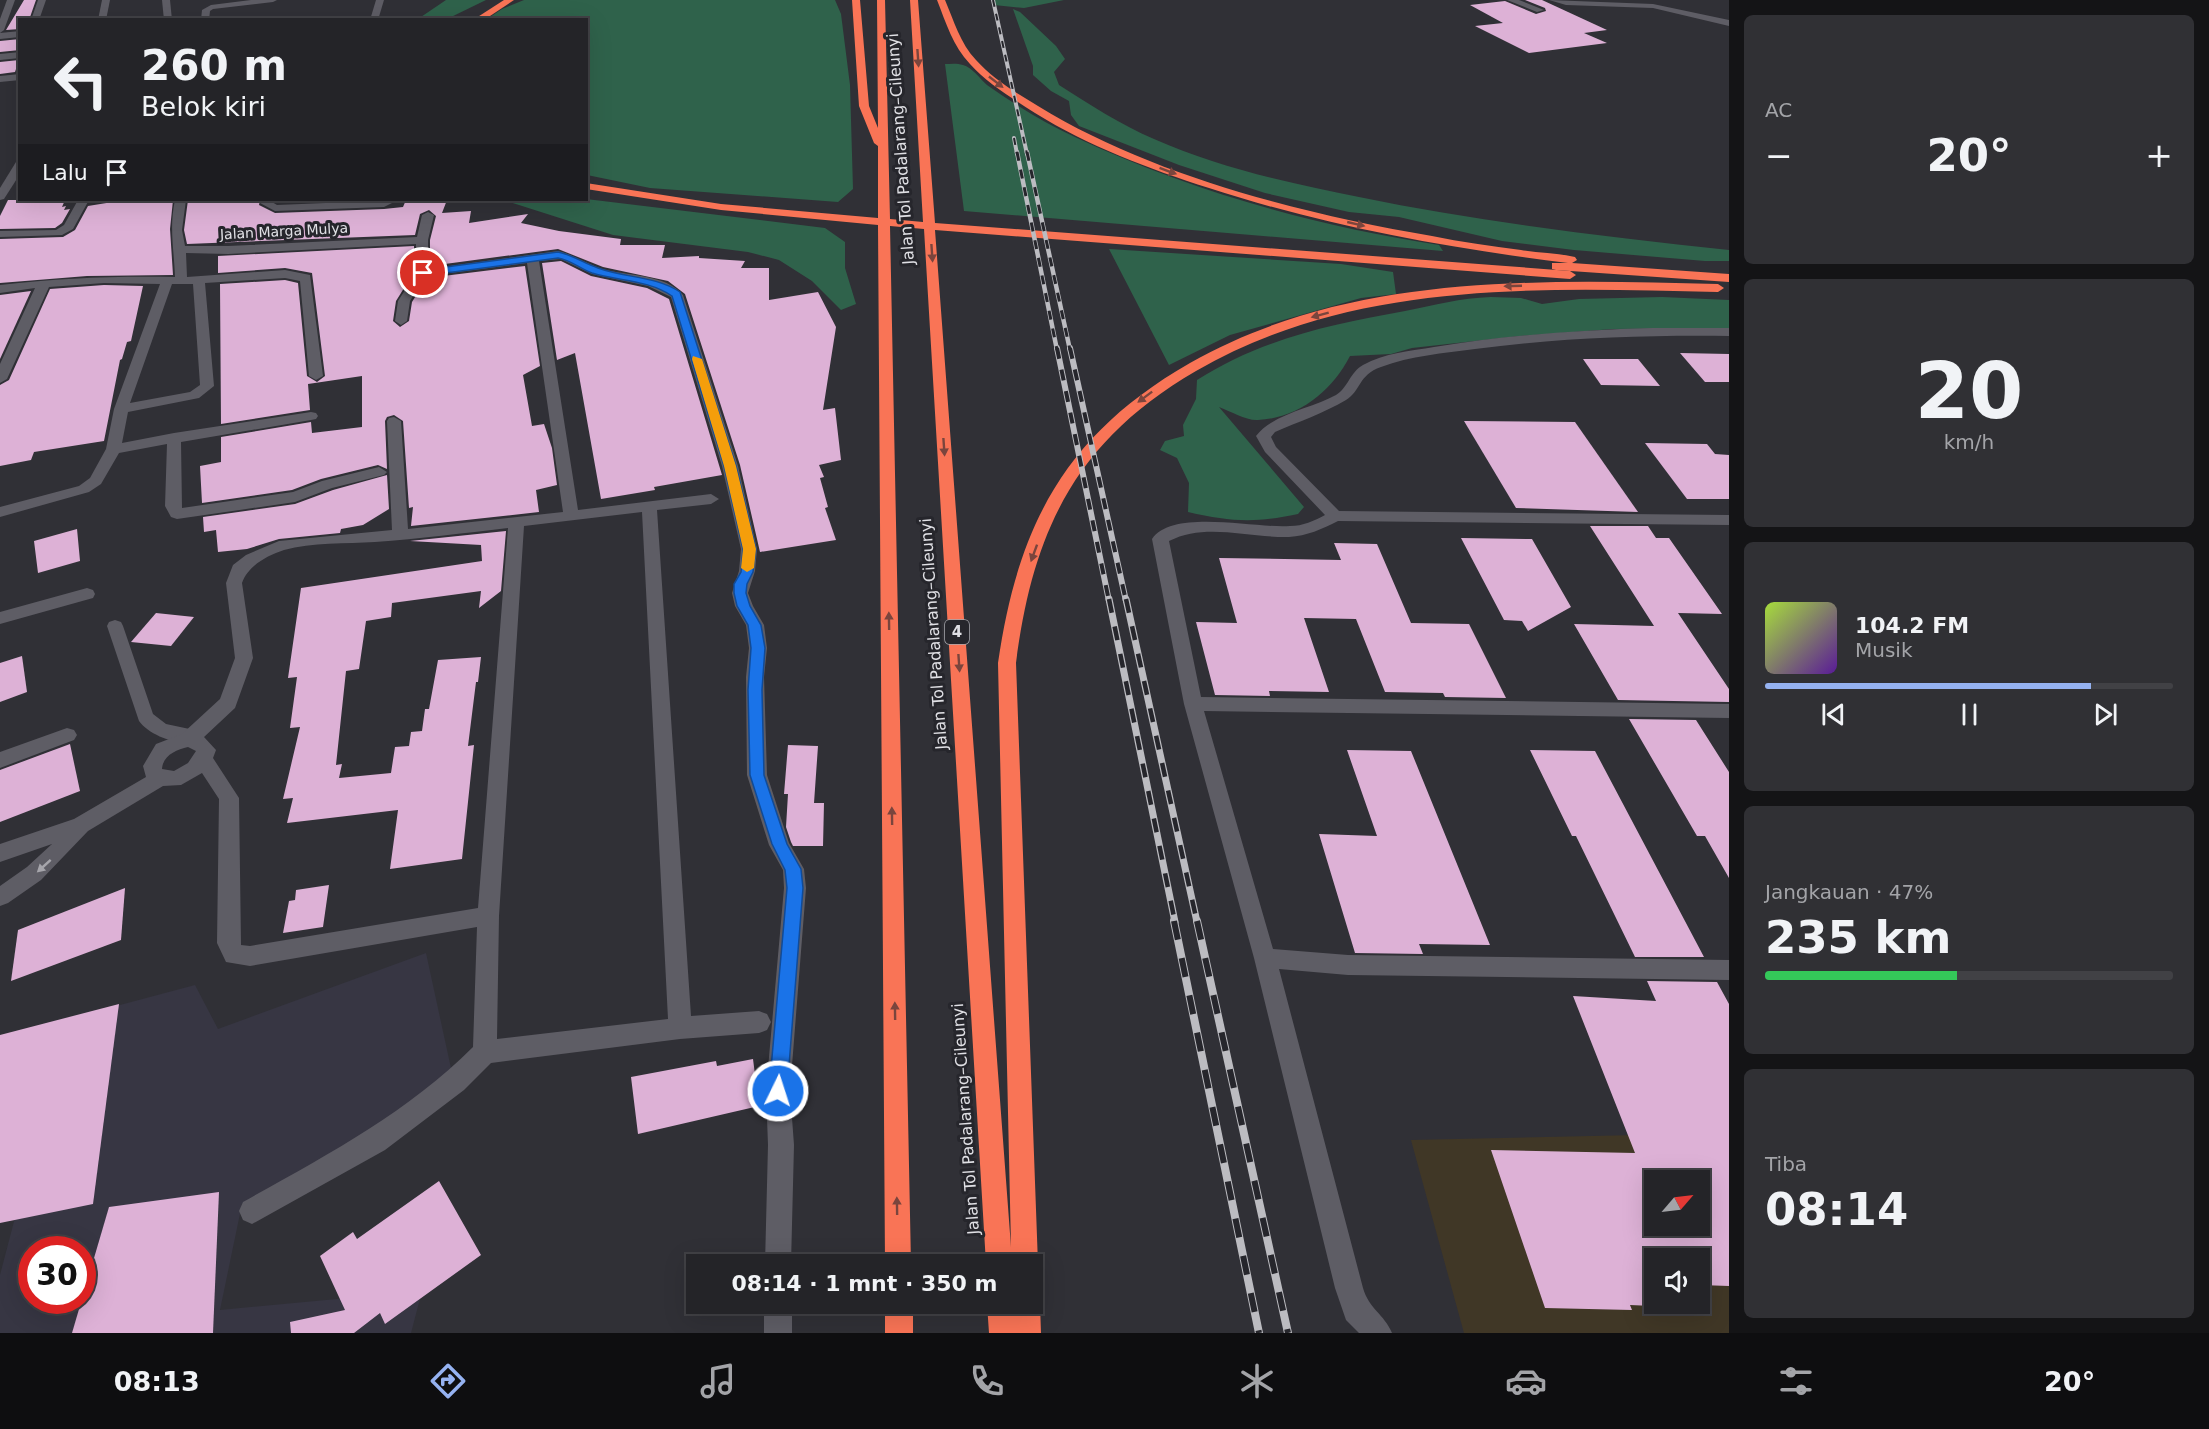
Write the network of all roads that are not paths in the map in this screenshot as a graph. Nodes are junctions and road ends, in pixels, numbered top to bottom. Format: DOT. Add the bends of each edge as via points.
graph roads {
  1 [pos="11,0"];
  2 [pos="42,0"];
  3 [pos="105,0"];
  4 [pos="166,0"];
  5 [pos="273,0"];
  6 [pos="380,0"];
  7 [pos="500,0"];
  8 [pos="510,0"];
  9 [pos="856,0"];
  10 [pos="881,0"];
  11 [pos="914,0"];
  12 [pos="941,0"];
  13 [pos="1511,0"];
  14 [pos="1553,0"];
  15 [pos="1643,0"];
  16 [pos="1659,7"];
  17 [pos="1540,10"];
  18 [pos="36,18"];
  19 [pos="102,18"];
  20 [pos="165,18"];
  21 [pos="205,18"];
  22 [pos="375,18"];
  23 [pos="471,18"];
  24 [pos="480,18"];
  25 [pos="1729,23"];
  26 [pos="0,30"];
  27 [pos="18,34"];
  28 [pos="0,36"];
  29 [pos="18,55"];
  30 [pos="0,57"];
  31 [pos="18,77"];
  32 [pos="0,79"];
  33 [pos="883,153"];
  34 [pos="18,167"];
  35 [pos="588,179"];
  36 [pos="588,186"];
  37 [pos="0,197"];
  38 [pos="82,201"];
  39 [pos="180,201"];
  40 [pos="267,201"];
  41 [pos="390,201"];
  42 [pos="850,214"];
  43 [pos="428,215"];
  44 [pos="0,234"];
  45 [pos="422,240"];
  46 [pos="180,249"];
  47 [pos="533,260"];
  48 [pos="423,273"];
  49 [pos="199,280"];
  50 [pos="174,281"];
  51 [pos="44,283"];
  52 [pos="1726,283"];
  53 [pos="0,289"];
  54 [pos="401,321"];
  55 [pos="1729,332"];
  56 [pos="17,345"];
  57 [pos="0,346"];
  58 [pos="316,376"];
  59 [pos="0,379"];
  60 [pos="121,409"];
  61 [pos="311,416"];
  62 [pos="393,421"];
  63 [pos="174,437"];
  64 [pos="113,448"];
  65 [pos="379,472"];
  66 [pos="711,499"];
  67 [pos="649,506"];
  68 [pos="0,513"];
  69 [pos="571,516"];
  70 [pos="1335,516"];
  71 [pos="1729,520"];
  72 [pos="516,523"];
  73 [pos="400,536"];
  74 [pos="87,594"];
  75 [pos="0,618"];
  76 [pos="115,627"];
  77 [pos="1193,704"];
  78 [pos="1729,711"];
  79 [pos="68,735"];
  80 [pos="190,738"];
  81 [pos="0,760"];
  82 [pos="204,760"];
  83 [pos="160,778"];
  84 [pos="81,825"];
  85 [pos="0,854"];
  86 [pos="0,897"];
  87 [pos="488,916"];
  88 [pos="1265,958"];
  89 [pos="1729,970"];
  90 [pos="759,1022"];
  91 [pos="680,1028"];
  92 [pos="485,1052"];
  93 [pos="252,1211"];
  94 [pos="778,1254"];
  95 [pos="898,1254"];
  96 [pos="998,1254"];
  97 [pos="1025,1254"];
  98 [pos="778,1314"];
  99 [pos="899,1314"];
  100 [pos="1002,1314"];
  101 [pos="1026,1314"];
  102 [pos="778,1333"];
  103 [pos="899,1333"];
  104 [pos="1003,1333"];
  105 [pos="1027,1333"];
  106 [pos="1378,1333"];
  1 -- 26 [label="street"];
  2 -- 18 [label="street"];
  3 -- 19 [label="street"];
  4 -- 20 [label="street"];
  5 -- 21 [label="street" via="211,7 206,10"];
  6 -- 22 [label="street"];
  7 -- 23 [label="highway"];
  8 -- 24 [label="highway"];
  9 -- 33 [label="highway" via="864,106"];
  10 -- 33 [label="highway, Jalan Tol Padalarang–Cileunyi"];
  11 -- 96 [label="highway, Jalan Tol Padalarang–Cileunyi / 4, one-way"];
  12 -- 52 [label="highway, one-way" via="965,53 991,79 1058,123 1164,170 1283,207 1379,230"];
  13 -- 17 [label="street"];
  14 -- 16 [label="street"];
  15 -- 16 [label="street"];
  16 -- 25 [label="street"];
  27 -- 28 [label="street"];
  29 -- 30 [label="street"];
  31 -- 32 [label="street"];
  95 -- 33 [label="highway, Jalan Tol Padalarang–Cileunyi, one-way"];
  34 -- 37 [label="street"];
  35 -- 42 [label="highway" via="633,189"];
  36 -- 42 [label="highway" via="641,197"];
  38 -- 44 [label="street" via="69,226 58,233"];
  39 -- 46 [label="street" via="176,230"];
  40 -- 41 [label="street" via="269,207 275,208"];
  42 -- 52 [label="highway"];
  43 -- 45 [label="street"];
  45 -- 46 [label="street, Jalan Marga Mulya"];
  45 -- 48 [label="street"];
  46 -- 50 [label="street"];
  47 -- 48 [label="street"];
  47 -- 69 [label="street"];
  47 -- 94 [label="street" via="569,257 593,270 677,294 730,466 749,549 740,593 755,625 758,648 757,775 780,844 793,869 795,888 778,1091"];
  48 -- 54 [label="street" via="404,301"];
  49 -- 50 [label="street"];
  49 -- 58 [label="street" via="285,274 306,278"];
  49 -- 60 [label="street" via="207,386 194,395"];
  50 -- 51 [label="street" via="104,279"];
  50 -- 60 [label="street"];
  51 -- 53 [label="street"];
  51 -- 56 [label="street"];
  52 -- 97 [label="highway, one-way" via="1465,289 1318,315 1217,351 1183,371 1121,417 1078,463 1050,511 1018,594 1007,663"];
  55 -- 70 [label="street" via="1611,333 1470,345 1404,356 1361,371 1342,397 1270,429 1263,436 1270,449"];
  56 -- 57 [label="street"];
  56 -- 59 [label="street"];
  60 -- 64 [label="street"];
  61 -- 63 [label="street"];
  62 -- 73 [label="street"];
  63 -- 64 [label="street"];
  63 -- 65 [label="street" via="173,506 177,514 294,497 327,484"];
  64 -- 68 [label="street" via="92,486"];
  66 -- 67 [label="street"];
  67 -- 69 [label="street"];
  67 -- 91 [label="street"];
  69 -- 72 [label="street"];
  70 -- 71 [label="street"];
  70 -- 77 [label="street" via="1309,530 1193,526 1172,530 1160,539"];
  72 -- 73 [label="street"];
  72 -- 87 [label="street"];
  73 -- 80 [label="street" via="279,546 252,558 239,569 234,583 244,658 228,703"];
  74 -- 75 [label="street"];
  76 -- 80 [label="lane" via="149,724"];
  77 -- 78 [label="street"];
  77 -- 88 [label="street"];
  79 -- 81 [label="street"];
  80 -- 82 [label="street" via="206,750"];
  80 -- 83 [label="street" via="170,745 156,756 152,765"];
  82 -- 83 [label="street" via="193,772 176,779"];
  82 -- 87 [label="street" via="229,798 228,943 234,955 250,956"];
  83 -- 84 [label="street"];
  84 -- 85 [label="street"];
  84 -- 86 [label="street, one-way" via="48,863"];
  87 -- 92 [label="street"];
  88 -- 89 [label="street" via="1348,964"];
  88 -- 106 [label="street" via="1349,1288 1356,1310"];
  90 -- 91 [label="street"];
  91 -- 92 [label="street"];
  92 -- 93 [label="street" via="455,1082 376,1141"];
  98 -- 102 [label="street"];
  99 -- 103 [label="highway"];
  100 -- 104 [label="highway"];
  101 -- 105 [label="highway"];
}
